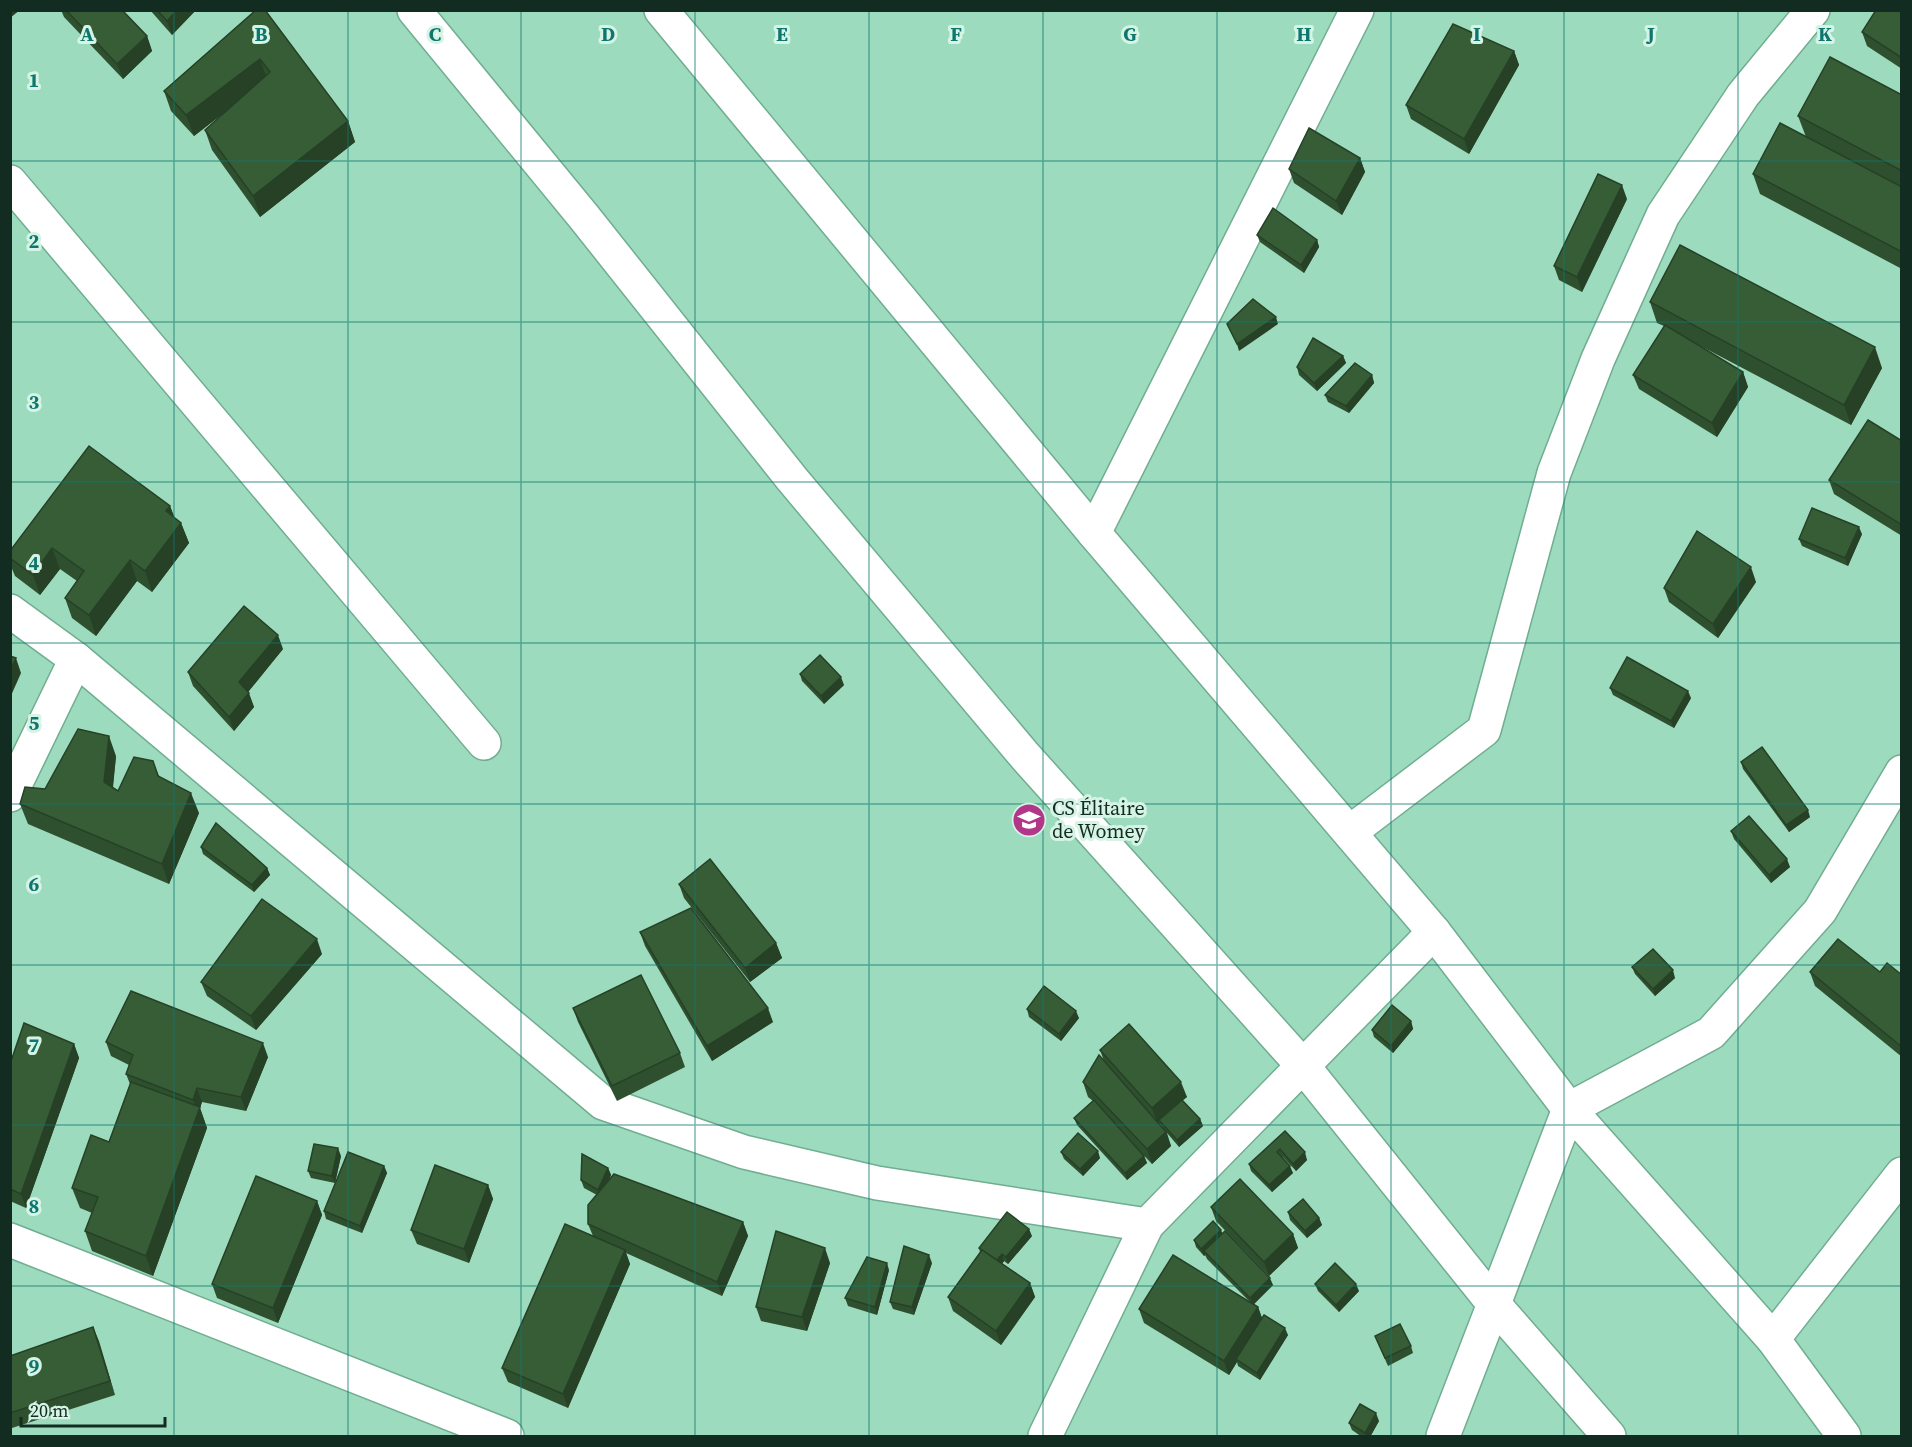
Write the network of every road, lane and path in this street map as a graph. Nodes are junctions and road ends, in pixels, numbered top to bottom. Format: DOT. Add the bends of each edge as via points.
graph roads {
  1 [pos="414,10"];
  2 [pos="661,10"];
  3 [pos="1357,10"];
  4 [pos="1813,10"];
  5 [pos="10,182"];
  6 [pos="1094,533"];
  7 [pos="10,611"];
  8 [pos="76,659"];
  9 [pos="484,743"];
  10 [pos="1902,772"];
  11 [pos="10,795"];
  12 [pos="1350,832"];
  13 [pos="1434,932"];
  14 [pos="1303,1066"];
  15 [pos="1569,1109"];
  16 [pos="1899,1184"];
  17 [pos="1148,1225"];
  18 [pos="10,1240"];
  19 [pos="1493,1303"];
  20 [pos="1773,1339"];
  21 [pos="507,1437"];
  22 [pos="1045,1437"];
  23 [pos="1443,1437"];
  24 [pos="1609,1437"];
  25 [pos="1844,1437"];
  1 -- 14 [label="street" via="807,497 1025,756"];
  2 -- 6 [label="street"];
  3 -- 6 [label="street"];
  4 -- 12 [label="street" via="1743,95 1663,215 1598,359 1554,473 1485,730"];
  5 -- 9 [label="street"];
  6 -- 12 [label="street"];
  7 -- 8 [label="street"];
  8 -- 11 [label="street"];
  8 -- 17 [label="street" via="603,1103 744,1152 866,1180"];
  10 -- 15 [label="street" via="1820,910 1711,1033"];
  12 -- 13 [label="street"];
  13 -- 14 [label="street"];
  13 -- 15 [label="street"];
  14 -- 17 [label="street"];
  14 -- 19 [label="street"];
  15 -- 19 [label="street"];
  15 -- 20 [label="street"];
  16 -- 20 [label="street"];
  17 -- 22 [label="street"];
  18 -- 21 [label="street"];
  19 -- 23 [label="street"];
  19 -- 24 [label="street"];
  20 -- 25 [label="street"];
}
